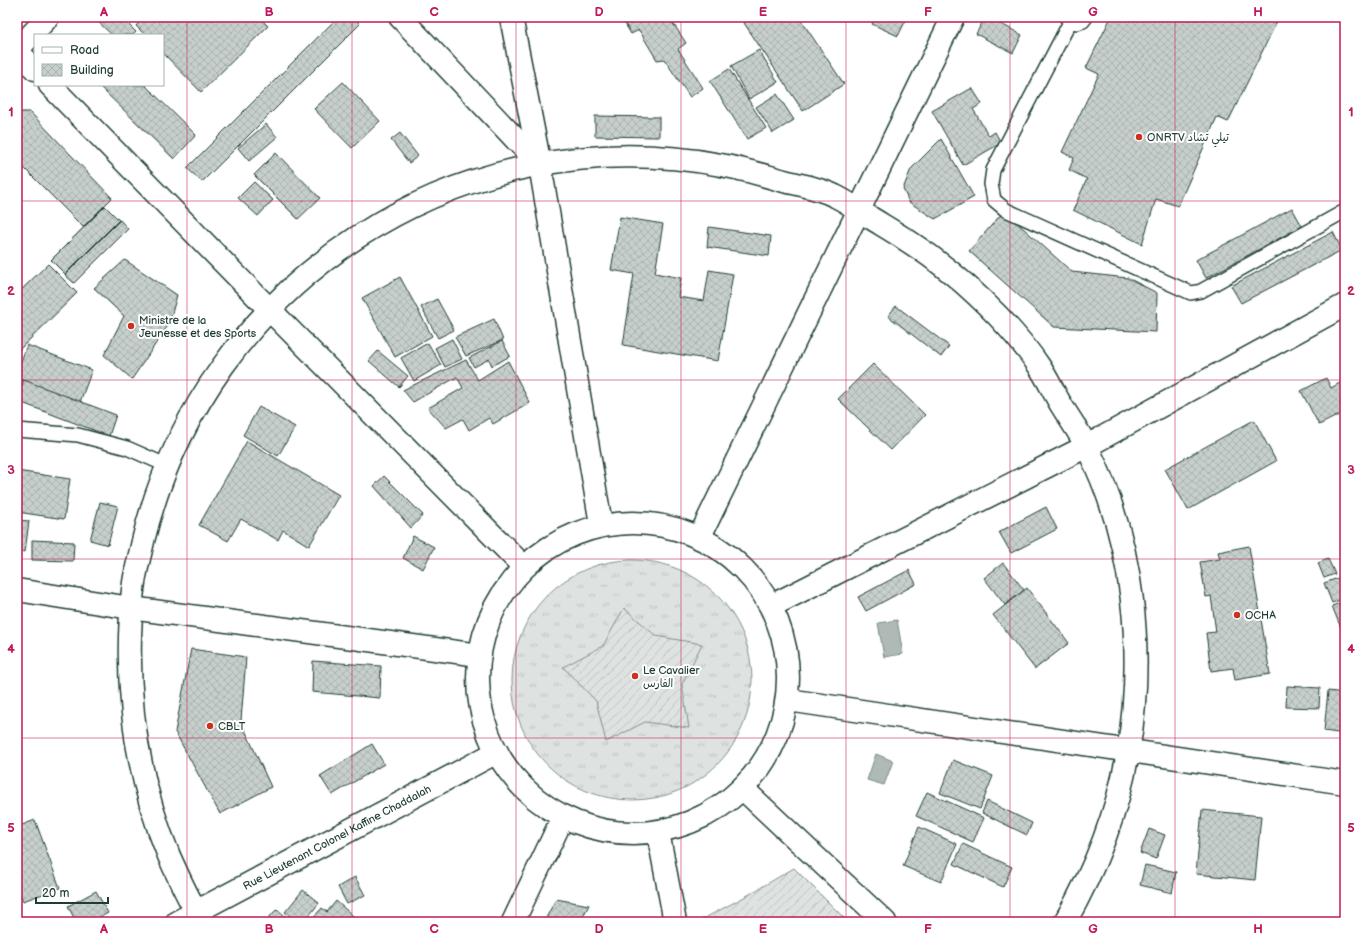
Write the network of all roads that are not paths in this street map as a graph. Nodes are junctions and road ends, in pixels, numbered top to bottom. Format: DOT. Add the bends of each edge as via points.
graph roads {
  1 [pos="48,17"];
  2 [pos="400,17"];
  3 [pos="511,17"];
  4 [pos="953,17"];
  5 [pos="1086,17"];
  6 [pos="1068,19"];
  7 [pos="17,50"];
  8 [pos="34,68"];
  9 [pos="51,86"];
  10 [pos="540,165"];
  11 [pos="859,210"];
  12 [pos="1345,211"];
  13 [pos="1345,305"];
  14 [pos="269,309"];
  15 [pos="17,430"];
  16 [pos="1087,446"];
  17 [pos="168,466"];
  18 [pos="601,524"];
  19 [pos="700,536"];
  20 [pos="524,566"];
  21 [pos="17,590"];
  22 [pos="771,606"];
  23 [pos="131,608"];
  24 [pos="479,655"];
  25 [pos="788,700"];
  26 [pos="1129,751"];
  27 [pos="497,752"];
  28 [pos="1345,782"];
  29 [pos="742,788"];
  30 [pos="563,817"];
  31 [pos="658,832"];
  32 [pos="200,917"];
  33 [pos="177,922"];
  34 [pos="513,922"];
  35 [pos="675,922"];
  36 [pos="885,922"];
  37 [pos="1065,922"];
  1 -- 7 [label="street"];
  2 -- 10 [label="street"];
  3 -- 10 [label="street"];
  4 -- 11 [label="street"];
  5 -- 6 [label="lane" via="1077,23"];
  6 -- 12 [label="lane" via="993,170 991,184 994,200 1006,210 1191,293 1201,291"];
  7 -- 8 [label="street"];
  9 -- 14 [label="street"];
  10 -- 11 [label="street" via="610,157 699,161 803,185 831,194"];
  10 -- 14 [label="street" via="470,183 398,213 337,251 302,278"];
  10 -- 18 [label="street"];
  11 -- 16 [label="street" via="911,242 947,269 997,315 1040,368"];
  11 -- 19 [label="street"];
  13 -- 16 [label="street"];
  14 -- 17 [label="street" via="214,378 189,420"];
  14 -- 20 [label="street"];
  15 -- 17 [label="lane" via="78,435 127,448"];
  16 -- 22 [label="street"];
  16 -- 26 [label="street" via="1118,531 1131,598 1136,666"];
  17 -- 23 [label="street" via="146,528 135,574"];
  18 -- 19 [label="street" via="649,522"];
  18 -- 20 [label="street" via="574,533 548,547"];
  19 -- 22 [label="street" via="732,557 753,579"];
  20 -- 24 [label="street" via="500,597 491,614"];
  21 -- 23 [label="street"];
  22 -- 25 [label="street" via="784,639 789,674"];
  23 -- 24 [label="street"];
  23 -- 32 [label="street" via="131,693 142,772 163,841"];
  24 -- 27 [label="street" via="478,680 482,709"];
  25 -- 26 [label="street"];
  25 -- 29 [label="street" via="782,724 768,756"];
  26 -- 28 [label="street"];
  26 -- 37 [label="street" via="1103,843"];
  27 -- 30 [label="street" via="527,791"];
  27 -- 32 [label="street, Rue Lieutenant Colonel Kaffine Chaddalah"];
  29 -- 31 [label="street" via="735,796 704,817"];
  29 -- 36 [label="street"];
  30 -- 31 [label="street" via="584,825 618,832"];
  30 -- 34 [label="street"];
  31 -- 35 [label="street"];
  32 -- 33 [label="street, Rue Lieutenant Colonel Kaffine Chaddalah"];
}
